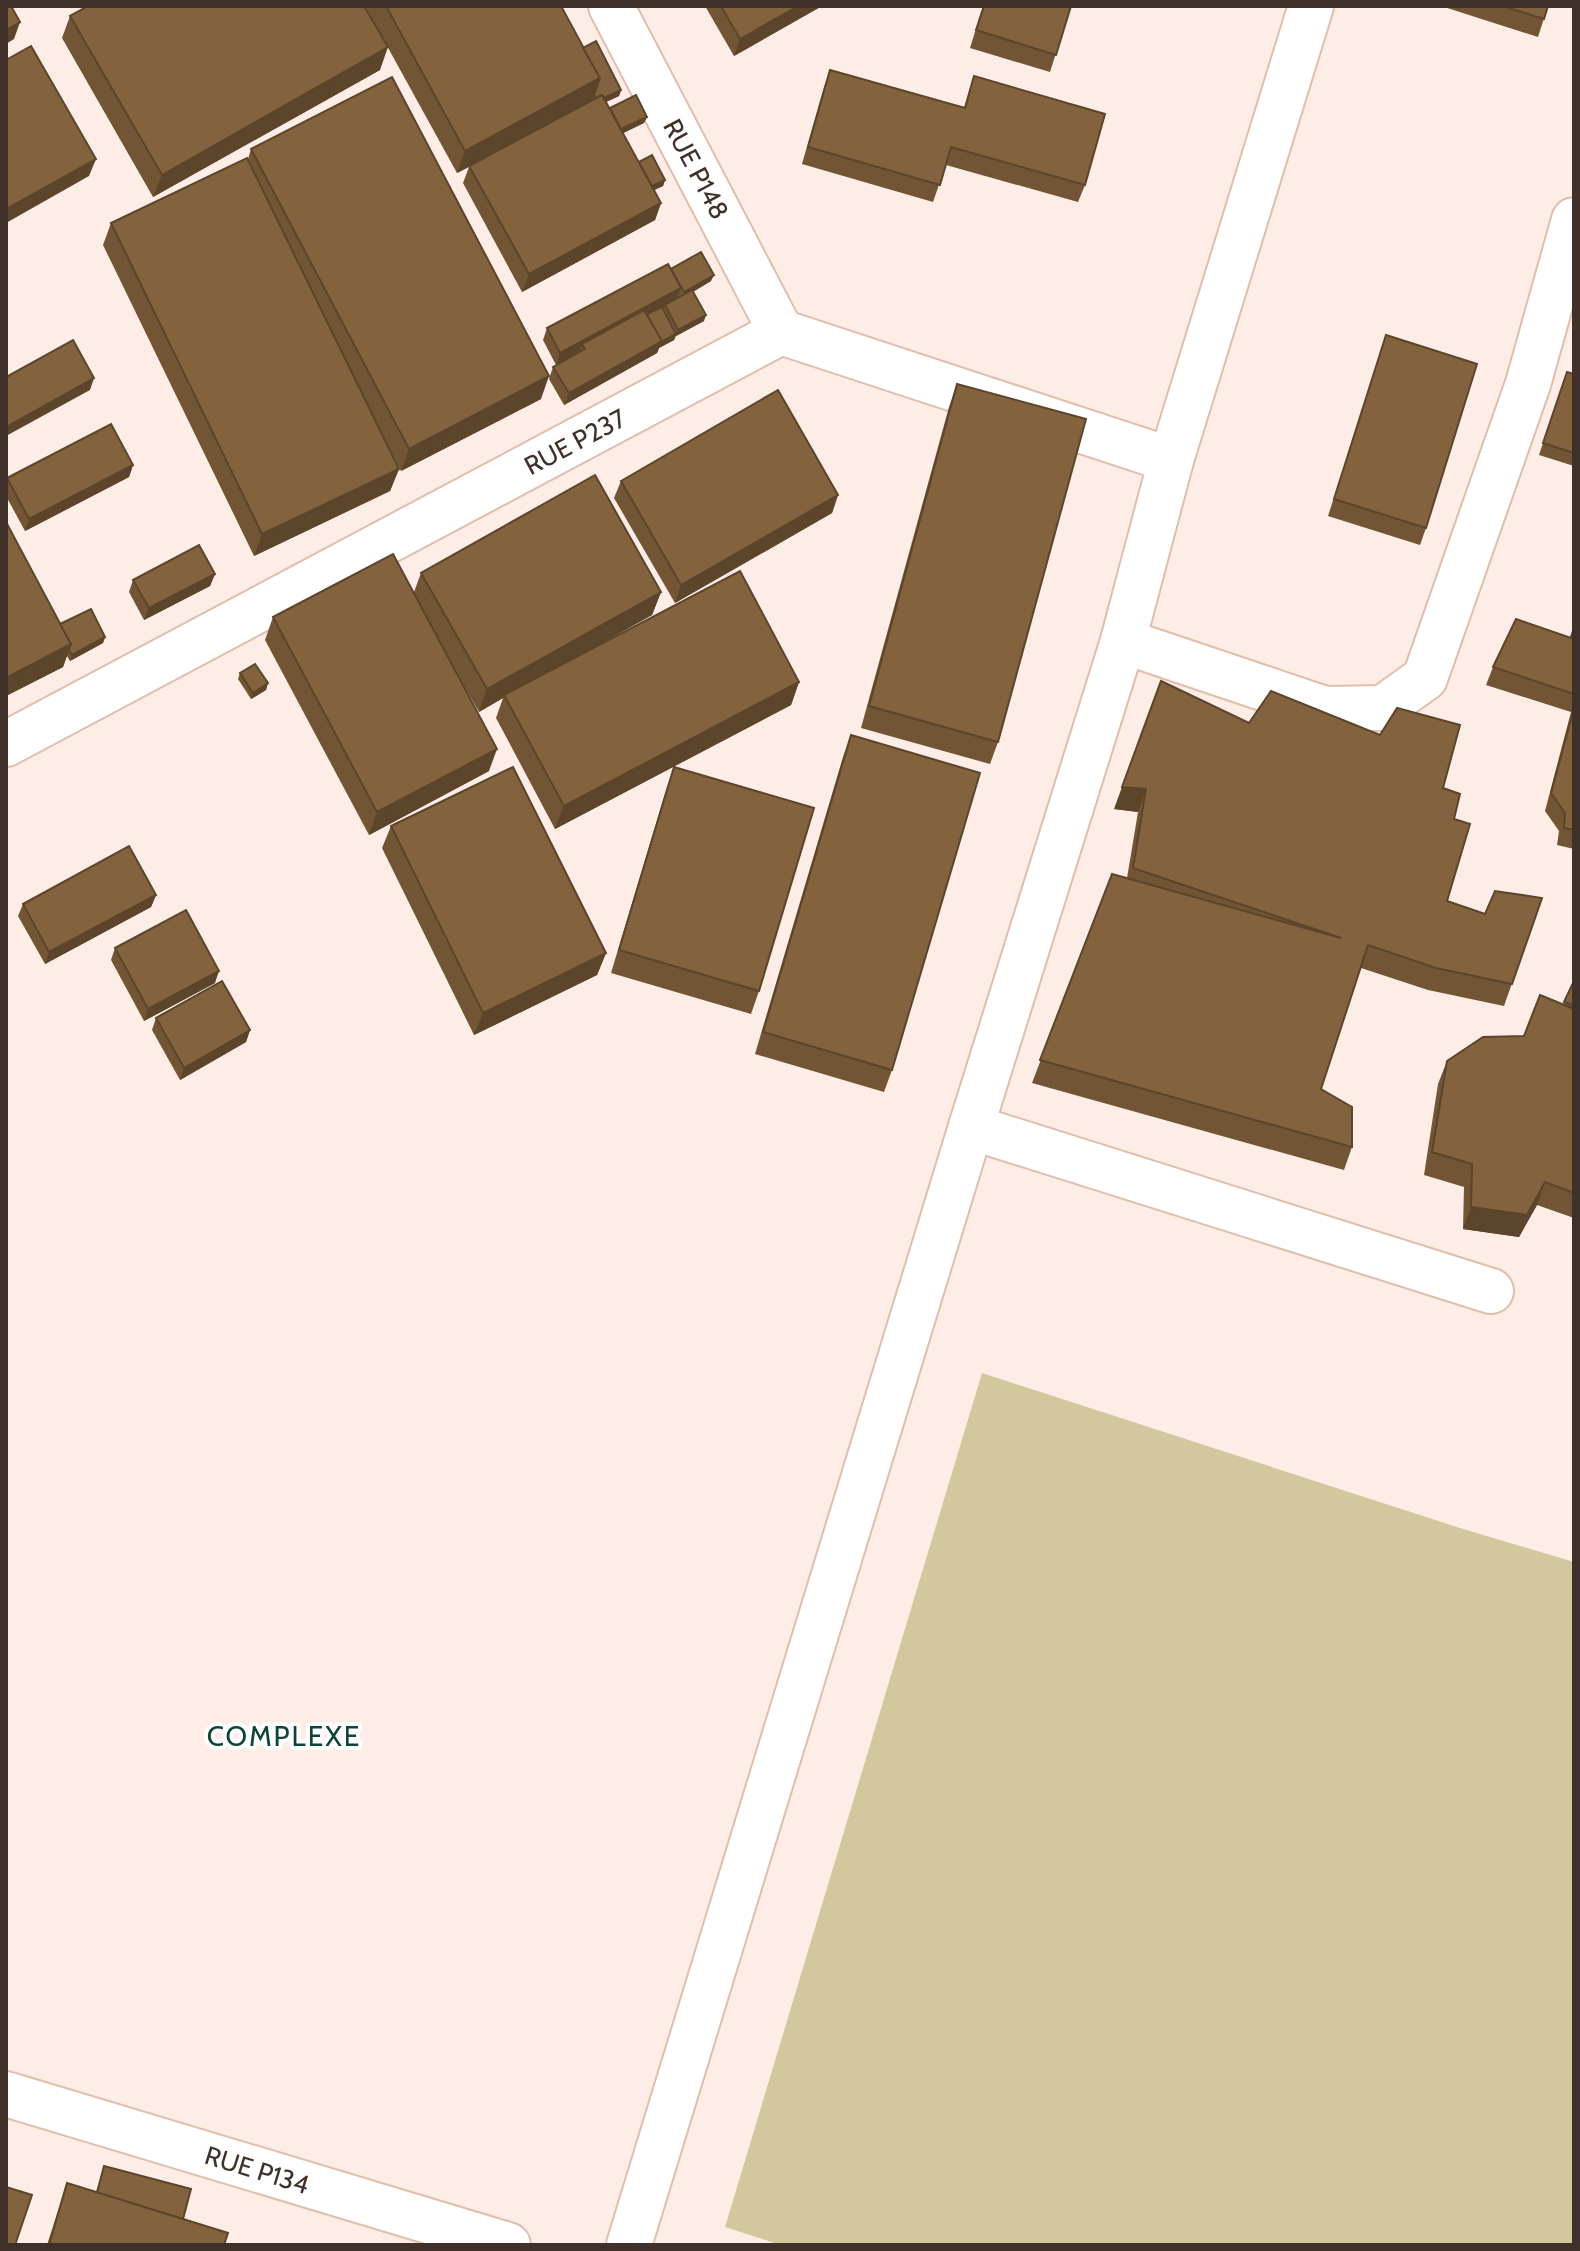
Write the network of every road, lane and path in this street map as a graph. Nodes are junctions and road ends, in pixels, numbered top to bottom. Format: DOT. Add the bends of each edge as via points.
graph roads {
  1 [pos="611,6"];
  2 [pos="1311,6"];
  3 [pos="1574,220"];
  4 [pos="781,332"];
  5 [pos="1171,460"];
  6 [pos="1123,641"];
  7 [pos="6,744"];
  8 [pos="971,1127"];
  9 [pos="1491,1291"];
  10 [pos="6,2094"];
  11 [pos="508,2245"];
  12 [pos="629,2245"];
  1 -- 4 [label="street, RUE P148"];
  2 -- 5 [label="street"];
  3 -- 6 [label="street" via="1528,384 1425,678 1383,708 1325,709"];
  4 -- 5 [label="street"];
  4 -- 7 [label="street, RUE P237"];
  5 -- 6 [label="street"];
  6 -- 8 [label="street"];
  8 -- 9 [label="street"];
  8 -- 12 [label="street"];
  10 -- 11 [label="street, RUE P134"];
}
